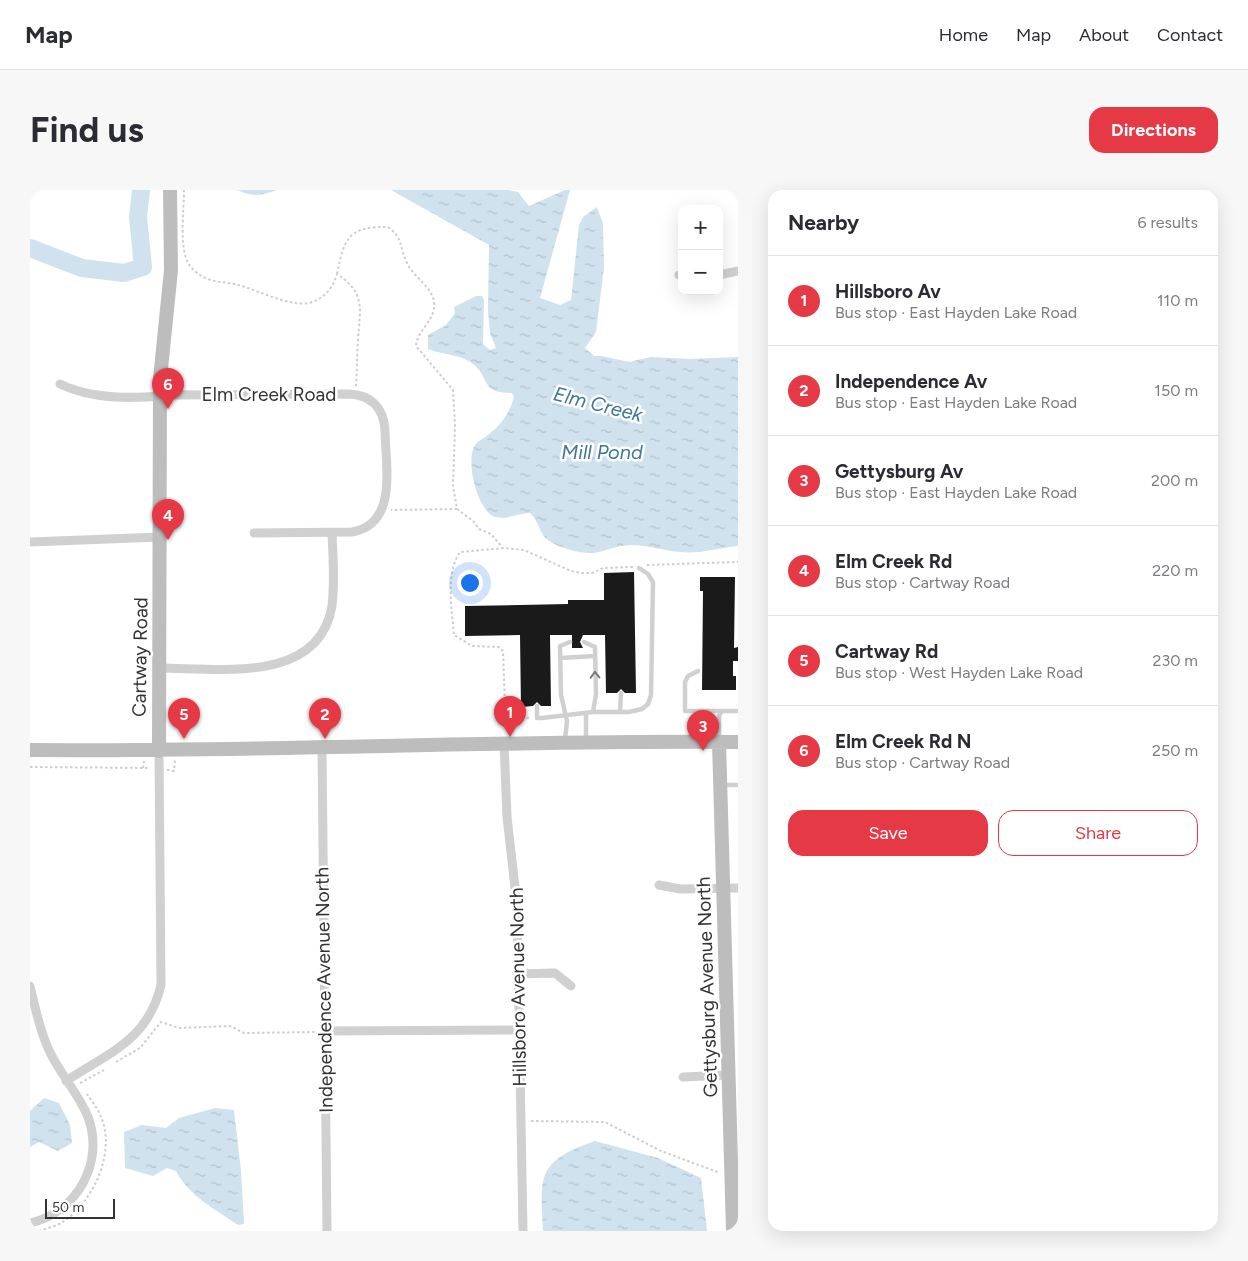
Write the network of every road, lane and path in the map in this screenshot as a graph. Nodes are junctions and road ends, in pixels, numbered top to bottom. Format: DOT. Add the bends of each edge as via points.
graph roads {
  1 [pos="170,190"];
  2 [pos="184,190"];
  3 [pos="738,271"];
  4 [pos="337,274"];
  5 [pos="723,274"];
  6 [pos="60,384"];
  7 [pos="352,394"];
  8 [pos="160,396"];
  9 [pos="384,508"];
  10 [pos="457,509"];
  11 [pos="254,533"];
  12 [pos="332,533"];
  13 [pos="160,537"];
  14 [pos="30,542"];
  15 [pos="502,548"];
  16 [pos="738,562"];
  17 [pos="639,568"];
  18 [pos="570,642"];
  19 [pos="584,642"];
  20 [pos="595,656"];
  21 [pos="560,658"];
  22 [pos="159,668"];
  23 [pos="698,672"];
  24 [pos="621,693"];
  25 [pos="537,706"];
  26 [pos="722,711"];
  27 [pos="738,711"];
  28 [pos="593,712"];
  29 [pos="620,712"];
  30 [pos="586,714"];
  31 [pos="565,716"];
  32 [pos="537,718"];
  33 [pos="565,742"];
  34 [pos="586,742"];
  35 [pos="720,742"];
  36 [pos="738,742"];
  37 [pos="504,743"];
  38 [pos="322,748"];
  39 [pos="30,750"];
  40 [pos="159,751"];
  41 [pos="30,767"];
  42 [pos="143,768"];
  43 [pos="738,785"];
  44 [pos="721,786"];
  45 [pos="659,884"];
  46 [pos="723,888"];
  47 [pos="738,888"];
  48 [pos="518,974"];
  49 [pos="30,986"];
  50 [pos="570,986"];
  51 [pos="519,1030"];
  52 [pos="325,1031"];
  53 [pos="114,1063"];
  54 [pos="108,1067"];
  55 [pos="75,1075"];
  56 [pos="728,1075"];
  57 [pos="683,1077"];
  58 [pos="66,1081"];
  59 [pos="521,1121"];
  60 [pos="735,1156"];
  61 [pos="732,1175"];
  62 [pos="30,1222"];
  63 [pos="327,1231"];
  64 [pos="523,1231"];
  65 [pos="733,1231"];
  1 -- 8 [label="street, Cartway Road" via="171,270"];
  2 -- 4 [label="path" via="185,256 193,270 202,276 281,299 308,303 325,295 334,285"];
  3 -- 5 [label="street"];
  4 -- 7 [label="path" via="350,282 360,306"];
  4 -- 10 [label="path" via="344,242 353,232 377,226 388,227 401,240 407,264 414,276 429,290 434,312 417,336 416,346 454,390 453,486"];
  6 -- 8 [label="street, Elm Creek Road" via="76,392 93,395"];
  7 -- 8 [label="street, Elm Creek Road"];
  7 -- 9 [label="street" via="377,405 384,420"];
  8 -- 13 [label="street, Cartway Road"];
  9 -- 10 [label="path" via="409,511"];
  9 -- 12 [label="street" via="379,517 362,530"];
  10 -- 15 [label="path" via="479,529 491,534"];
  11 -- 12 [label="street"];
  12 -- 22 [label="street" via="331,607 326,624 305,651 290,660 257,668"];
  13 -- 14 [label="street"];
  13 -- 22 [label="street, Cartway Road"];
  15 -- 17 [label="path" via="524,550 582,573 603,568"];
  15 -- 32 [label="path" via="460,552 453,563 454,635 472,646 499,647 503,651 505,708 518,719"];
  16 -- 17 [label="path" via="644,565"];
  17 -- 29 [label="lane" via="653,582 651,695 642,709"];
  18 -- 21 [label="lane" via="560,646"];
  19 -- 20 [label="lane" via="595,647"];
  20 -- 21 [label="lane"];
  28 -- 20 [label="lane, one-way"];
  21 -- 31 [label="lane"];
  22 -- 40 [label="street, Cartway Road"];
  23 -- 26 [label="lane" via="688,676 685,682 685,711"];
  24 -- 29 [label="lane"];
  25 -- 32 [label="lane"];
  26 -- 27 [label="lane"];
  26 -- 35 [label="lane" via="719,716"];
  28 -- 29 [label="lane"];
  28 -- 30 [label="lane"];
  30 -- 31 [label="lane"];
  30 -- 34 [label="lane"];
  31 -- 32 [label="lane"];
  31 -- 33 [label="lane"];
  33 -- 34 [label="street"];
  33 -- 37 [label="street"];
  34 -- 35 [label="street"];
  35 -- 36 [label="street"];
  35 -- 44 [label="street, Gettysburg Avenue North"];
  37 -- 38 [label="street"];
  37 -- 48 [label="street, Hillsboro Avenue North" via="507,817 516,883"];
  38 -- 40 [label="street"];
  38 -- 52 [label="street, Independence Avenue North"];
  39 -- 40 [label="street"];
  40 -- 55 [label="street, Cartway Road" via="161,985 157,1001 141,1029 126,1044"];
  41 -- 42 [label="path"];
  43 -- 44 [label="lane"];
  44 -- 46 [label="street, Gettysburg Avenue North"];
  45 -- 46 [label="street" via="680,889"];
  46 -- 47 [label="street"];
  46 -- 56 [label="street, Gettysburg Avenue North"];
  48 -- 50 [label="street" via="555,973"];
  48 -- 51 [label="street, Hillsboro Avenue North"];
  49 -- 58 [label="street" via="37,1019"];
  51 -- 52 [label="street"];
  51 -- 59 [label="street, Hillsboro Avenue North"];
  52 -- 53 [label="path" via="244,1033 230,1026 179,1028 161,1022 140,1048"];
  52 -- 63 [label="street, Independence Avenue North"];
  54 -- 55 [label="path" via="83,1083 79,1083"];
  55 -- 58 [label="street, Cartway Road"];
  56 -- 57 [label="street"];
  56 -- 60 [label="street, Gettysburg Avenue North"];
  58 -- 62 [label="street" via="90,1123 93,1142 90,1170 71,1200 53,1214"];
  59 -- 61 [label="path" via="605,1122 661,1151"];
  59 -- 64 [label="street, Hillsboro Avenue North"];
  60 -- 61 [label="street, Gettysburg Avenue North"];
  61 -- 65 [label="street, Gettysburg Avenue North"];
}
